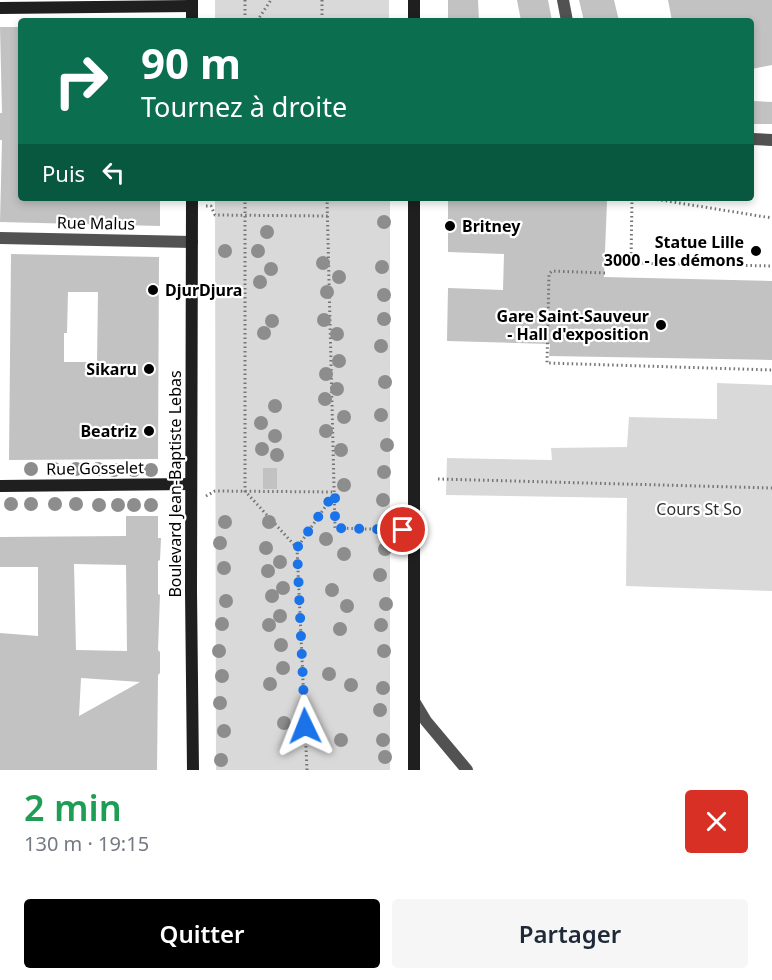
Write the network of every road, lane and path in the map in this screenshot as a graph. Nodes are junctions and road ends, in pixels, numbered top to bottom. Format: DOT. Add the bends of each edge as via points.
graph roads {
  1 [pos="245,0"];
  2 [pos="271,0"];
  3 [pos="321,0"];
  4 [pos="414,0"];
  5 [pos="563,0"];
  6 [pos="192,3"];
  7 [pos="0,8"];
  8 [pos="245,18"];
  9 [pos="259,18"];
  10 [pos="322,18"];
  11 [pos="414,18"];
  12 [pos="566,18"];
  13 [pos="754,139"];
  14 [pos="772,140"];
  15 [pos="245,201"];
  16 [pos="327,201"];
  17 [pos="414,201"];
  18 [pos="632,201"];
  19 [pos="667,201"];
  20 [pos="197,202"];
  21 [pos="245,215"];
  22 [pos="328,216"];
  23 [pos="772,218"];
  24 [pos="0,238"];
  25 [pos="192,242"];
  26 [pos="772,266"];
  27 [pos="605,273"];
  28 [pos="772,370"];
  29 [pos="438,479"];
  30 [pos="191,484"];
  31 [pos="0,486"];
  32 [pos="772,488"];
  33 [pos="244,491"];
  34 [pos="335,492"];
  35 [pos="191,504"];
  36 [pos="403,530"];
  37 [pos="297,548"];
  38 [pos="414,701"];
  39 [pos="193,770"];
  40 [pos="307,770"];
  41 [pos="414,770"];
  42 [pos="467,770"];
  1 -- 8 [label="path"];
  2 -- 9 [label="path"];
  3 -- 10 [label="path"];
  4 -- 11 [label="main road"];
  5 -- 12 [label="street"];
  6 -- 7 [label="main road"];
  13 -- 14 [label="street"];
  15 -- 21 [label="path"];
  16 -- 22 [label="path"];
  17 -- 38 [label="main road"];
  18 -- 26 [label="path" via="631,263"];
  19 -- 23 [label="path"];
  20 -- 21 [label="path" via="211,206 215,214"];
  20 -- 25 [label="main road, Boulevard Jean-Baptiste Lebas"];
  21 -- 22 [label="path"];
  21 -- 33 [label="path"];
  22 -- 34 [label="path"];
  24 -- 25 [label="street, Rue Malus"];
  25 -- 30 [label="main road, Boulevard Jean-Baptiste Lebas"];
  27 -- 28 [label="path" via="549,274 548,363"];
  29 -- 32 [label="path"];
  30 -- 31 [label="main road, Rue Gosselet"];
  30 -- 35 [label="main road, Boulevard Jean-Baptiste Lebas"];
  33 -- 34 [label="path"];
  33 -- 35 [label="path" via="215,491"];
  33 -- 37 [label="path"];
  34 -- 36 [label="path" via="335,528"];
  34 -- 37 [label="path"];
  35 -- 39 [label="main road, Boulevard Jean-Baptiste Lebas"];
  37 -- 40 [label="path"];
  38 -- 41 [label="main road"];
  38 -- 42 [label="street"];
}
